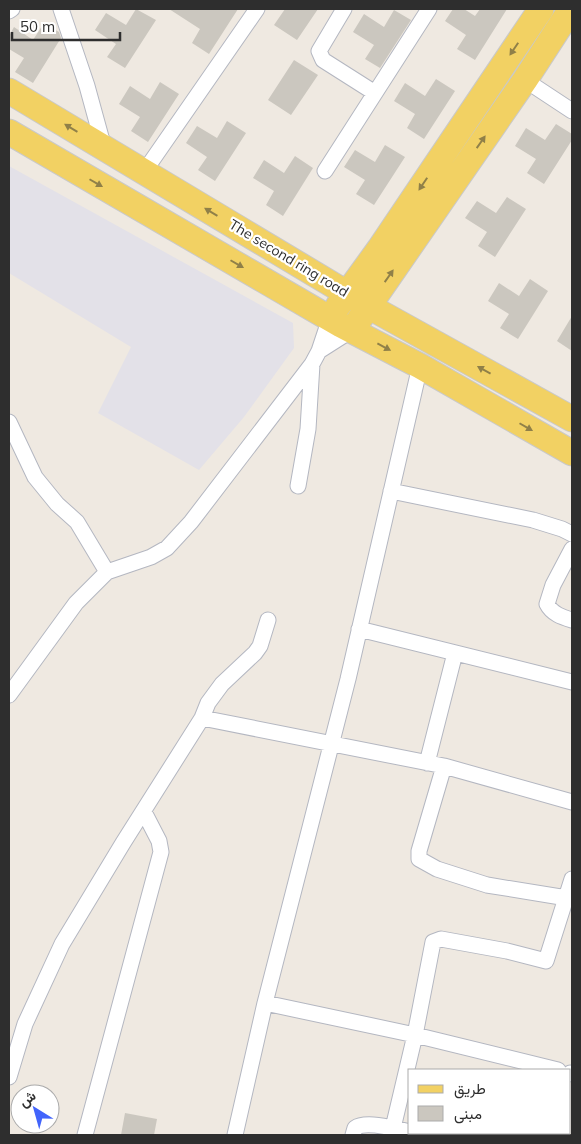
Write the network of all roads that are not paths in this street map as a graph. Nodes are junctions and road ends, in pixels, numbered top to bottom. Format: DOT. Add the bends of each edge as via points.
graph roads {
  1 [pos="61,9"];
  2 [pos="257,9"];
  3 [pos="344,9"];
  4 [pos="429,9"];
  5 [pos="540,9"];
  6 [pos="566,16"];
  7 [pos="525,80"];
  8 [pos="9,91"];
  9 [pos="375,93"];
  10 [pos="572,110"];
  11 [pos="9,132"];
  12 [pos="104,148"];
  13 [pos="325,171"];
  14 [pos="144,172"];
  15 [pos="346,292"];
  16 [pos="368,306"];
  17 [pos="330,318"];
  18 [pos="352,330"];
  19 [pos="315,358"];
  20 [pos="420,366"];
  21 [pos="572,419"];
  22 [pos="9,422"];
  23 [pos="572,453"];
  24 [pos="298,486"];
  25 [pos="391,491"];
  26 [pos="572,534"];
  27 [pos="572,549"];
  28 [pos="107,572"];
  29 [pos="268,620"];
  30 [pos="572,620"];
  31 [pos="359,629"];
  32 [pos="455,653"];
  33 [pos="572,682"];
  34 [pos="9,695"];
  35 [pos="202,718"];
  36 [pos="330,744"];
  37 [pos="426,763"];
  38 [pos="444,766"];
  39 [pos="572,802"];
  40 [pos="144,812"];
  41 [pos="572,879"];
  42 [pos="567,898"];
  43 [pos="265,1003"];
  44 [pos="415,1035"];
  45 [pos="554,1069"];
  46 [pos="9,1077"];
  47 [pos="393,1128"];
  48 [pos="408,1131"];
  49 [pos="85,1135"];
  50 [pos="235,1135"];
  51 [pos="353,1135"];
  1 -- 12 [label="street"];
  2 -- 14 [label="street"];
  3 -- 9 [label="street" via="319,50 323,60"];
  4 -- 9 [label="street"];
  5 -- 6 [label="main road"];
  5 -- 15 [label="main road, one-way" via="380,248"];
  6 -- 7 [label="main road"];
  7 -- 10 [label="street"];
  16 -- 7 [label="main road, one-way"];
  12 -- 8 [label="main road, The second ring road, one-way"];
  9 -- 13 [label="street"];
  11 -- 17 [label="main road, one-way"];
  12 -- 14 [label="main road, The second ring road"];
  15 -- 14 [label="main road, The second ring road, one-way"];
  15 -- 16 [label="main road, The second ring road"];
  15 -- 17 [label="main road"];
  16 -- 18 [label="main road"];
  21 -- 16 [label="main road, The second ring road, one-way"];
  17 -- 18 [label="main road"];
  17 -- 19 [label="street"];
  18 -- 19 [label="street"];
  18 -- 20 [label="main road, one-way"];
  19 -- 24 [label="street"];
  19 -- 28 [label="street" via="191,522 167,548"];
  20 -- 23 [label="main road, one-way"];
  20 -- 25 [label="street"];
  22 -- 28 [label="street" via="35,477 77,522"];
  25 -- 26 [label="street" via="533,520"];
  25 -- 31 [label="street"];
  27 -- 30 [label="street" via="547,604 549,610"];
  28 -- 34 [label="street" via="76,603"];
  29 -- 35 [label="street" via="260,646 222,684"];
  31 -- 32 [label="street"];
  31 -- 36 [label="street"];
  32 -- 33 [label="street"];
  32 -- 37 [label="street"];
  35 -- 36 [label="street"];
  35 -- 40 [label="street"];
  36 -- 37 [label="street"];
  36 -- 43 [label="street"];
  37 -- 38 [label="street"];
  38 -- 39 [label="street"];
  38 -- 42 [label="street" via="419,859 437,869 487,885"];
  40 -- 46 [label="street" via="62,944 25,1024"];
  40 -- 49 [label="street" via="161,852"];
  41 -- 42 [label="street"];
  42 -- 44 [label="street" via="546,961 441,939 433,942"];
  43 -- 44 [label="street"];
  43 -- 50 [label="street"];
  44 -- 45 [label="street"];
  44 -- 47 [label="street"];
  47 -- 48 [label="street"];
  47 -- 51 [label="street" via="362,1124 355,1128"];
}
